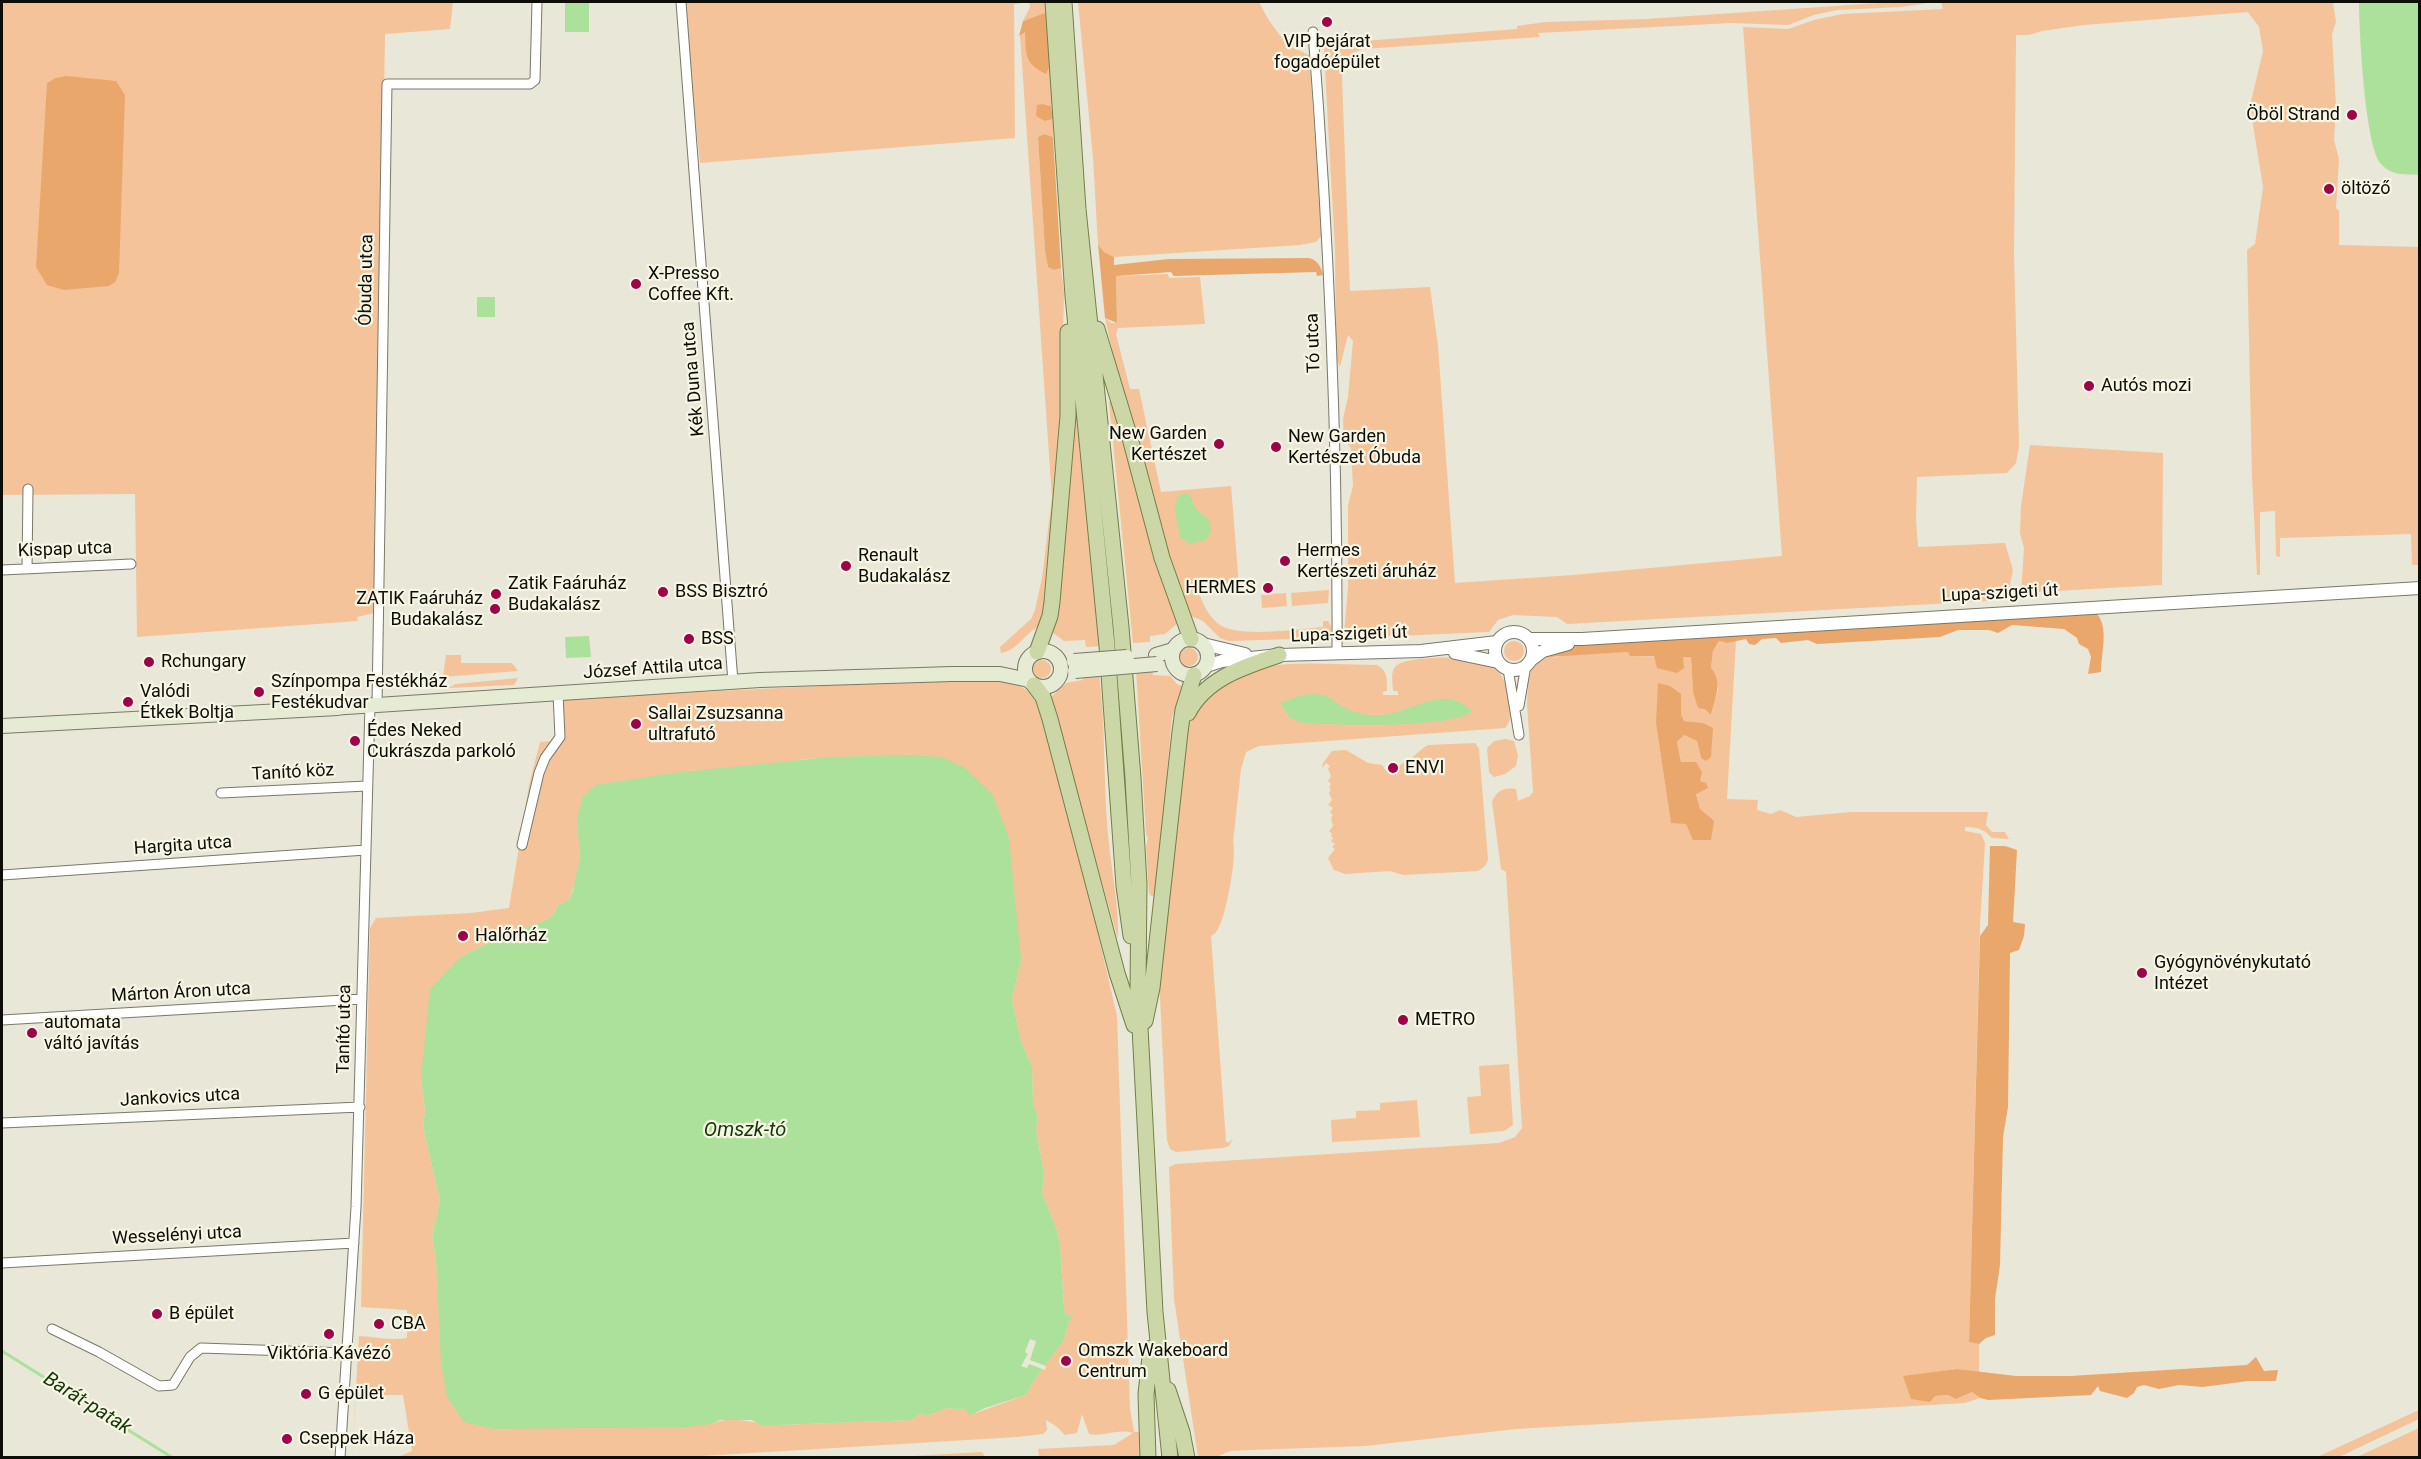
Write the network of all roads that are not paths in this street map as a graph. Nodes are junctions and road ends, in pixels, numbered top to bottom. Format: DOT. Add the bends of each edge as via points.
graph roads {
  1 [pos="537,2"];
  2 [pos="681,2"];
  3 [pos="1053,2"];
  4 [pos="1064,2"];
  5 [pos="1313,32"];
  6 [pos="1080,297"];
  7 [pos="28,489"];
  8 [pos="130,564"];
  9 [pos="27,569"];
  10 [pos="2,570"];
  11 [pos="2420,588"];
  12 [pos="1528,639"];
  13 [pos="1582,639"];
  14 [pos="1197,642"];
  15 [pos="1497,642"];
  16 [pos="1173,650"];
  17 [pos="1421,651"];
  18 [pos="1033,654"];
  19 [pos="1337,654"];
  20 [pos="1279,655"];
  21 [pos="1058,659"];
  22 [pos="1156,659"];
  23 [pos="1528,662"];
  24 [pos="1503,665"];
  25 [pos="1075,666"];
  26 [pos="1174,666"];
  27 [pos="1200,670"];
  28 [pos="952,674"];
  29 [pos="1059,677"];
  30 [pos="733,682"];
  31 [pos="1032,682"];
  32 [pos="558,693"];
  33 [pos="368,705"];
  34 [pos="1517,717"];
  35 [pos="2,726"];
  36 [pos="1180,732"];
  37 [pos="1519,735"];
  38 [pos="367,786"];
  39 [pos="222,793"];
  40 [pos="522,845"];
  41 [pos="366,850"];
  42 [pos="2,874"];
  43 [pos="362,999"];
  44 [pos="2,1020"];
  45 [pos="1140,1045"];
  46 [pos="360,1107"];
  47 [pos="2,1123"];
  48 [pos="354,1243"];
  49 [pos="2,1263"];
  50 [pos="1155,1312"];
  51 [pos="52,1329"];
  52 [pos="345,1353"];
  53 [pos="1159,1362"];
  54 [pos="340,1458"];
  55 [pos="1148,1458"];
  56 [pos="1170,1458"];
  57 [pos="1186,1458"];
  1 -- 33 [label="street, Óbuda utca" via="535,80 530,84 387,84"];
  2 -- 30 [label="street, Kék Duna utca"];
  3 -- 6 [label="main road"];
  4 -- 6 [label="main road"];
  5 -- 19 [label="street, Tó utca" via="1337,500"];
  6 -- 14 [label="main road" via="1130,438 1162,558"];
  6 -- 18 [label="main road" via="1068,323 1068,416 1052,602"];
  6 -- 45 [label="main road" via="1124,886 1138,990"];
  7 -- 9 [label="street"];
  8 -- 9 [label="street, Kispap utca"];
  9 -- 10 [label="street, Kispap utca"];
  11 -- 13 [label="street, Lupa-szigeti út"];
  12 -- 13 [label="street, Lupa-szigeti út"];
  12 -- 15 [label="street, Lupa-szigeti út" via="1512,632"];
  12 -- 23 [label="street" via="1533,649"];
  13 -- 23 [label="street, Lupa-szigeti út" via="1543,651"];
  14 -- 16 [label="main road" via="1180,641"];
  14 -- 20 [label="street, Lupa-szigeti út" via="1228,652"];
  14 -- 27 [label="main road" via="1208,656"];
  15 -- 17 [label="street, Lupa-szigeti út"];
  15 -- 24 [label="street" via="1495,652"];
  16 -- 22 [label="main road"];
  16 -- 26 [label="main road"];
  17 -- 19 [label="street, Lupa-szigeti út"];
  17 -- 24 [label="street, Lupa-szigeti út" via="1466,653"];
  18 -- 21 [label="main road" via="1048,652"];
  18 -- 28 [label="main road, József Attila utca" via="1010,666"];
  18 -- 31 [label="main road" via="1025,668"];
  19 -- 20 [label="street, Lupa-szigeti út"];
  20 -- 27 [label="street, Lupa-szigeti út" via="1222,661"];
  20 -- 36 [label="main road" via="1224,676 1198,696"];
  21 -- 25 [label="main road"];
  21 -- 29 [label="main road"];
  22 -- 25 [label="main road, bridge"];
  22 -- 26 [label="main road"];
  23 -- 24 [label="street, Lupa-szigeti út" via="1517,669"];
  23 -- 34 [label="street"];
  24 -- 34 [label="street"];
  25 -- 29 [label="main road"];
  26 -- 27 [label="main road" via="1182,674"];
  27 -- 36 [label="main road" via="1183,710"];
  28 -- 30 [label="main road, József Attila utca"];
  28 -- 31 [label="main road, József Attila utca" via="1000,674"];
  29 -- 31 [label="main road" via="1045,686"];
  30 -- 32 [label="main road, József Attila utca"];
  31 -- 45 [label="main road" via="1043,697 1050,719 1117,973"];
  32 -- 33 [label="main road, József Attila utca"];
  32 -- 40 [label="street" via="560,737 539,773"];
  33 -- 35 [label="main road, József Attila utca"];
  33 -- 38 [label="street, Tanító utca"];
  34 -- 37 [label="street"];
  36 -- 45 [label="main road" via="1152,988"];
  38 -- 39 [label="street, Tanító köz"];
  38 -- 41 [label="street, Tanító utca"];
  41 -- 42 [label="street, Hargita utca"];
  41 -- 43 [label="street, Tanító utca"];
  43 -- 44 [label="street, Márton Áron utca"];
  43 -- 46 [label="street, Tanító utca"];
  45 -- 50 [label="main road"];
  46 -- 47 [label="street, Jankovics utca"];
  46 -- 48 [label="street, Tanító utca"];
  48 -- 49 [label="street, Wesselényi utca"];
  48 -- 52 [label="street, Tanító utca"];
  50 -- 53 [label="main road"];
  50 -- 55 [label="main road" via="1146,1394"];
  51 -- 52 [label="street" via="166,1387 173,1385 190,1357 201,1348"];
  52 -- 54 [label="street, Tanító utca"];
  53 -- 56 [label="main road"];
  53 -- 57 [label="main road" via="1182,1432"];
}
